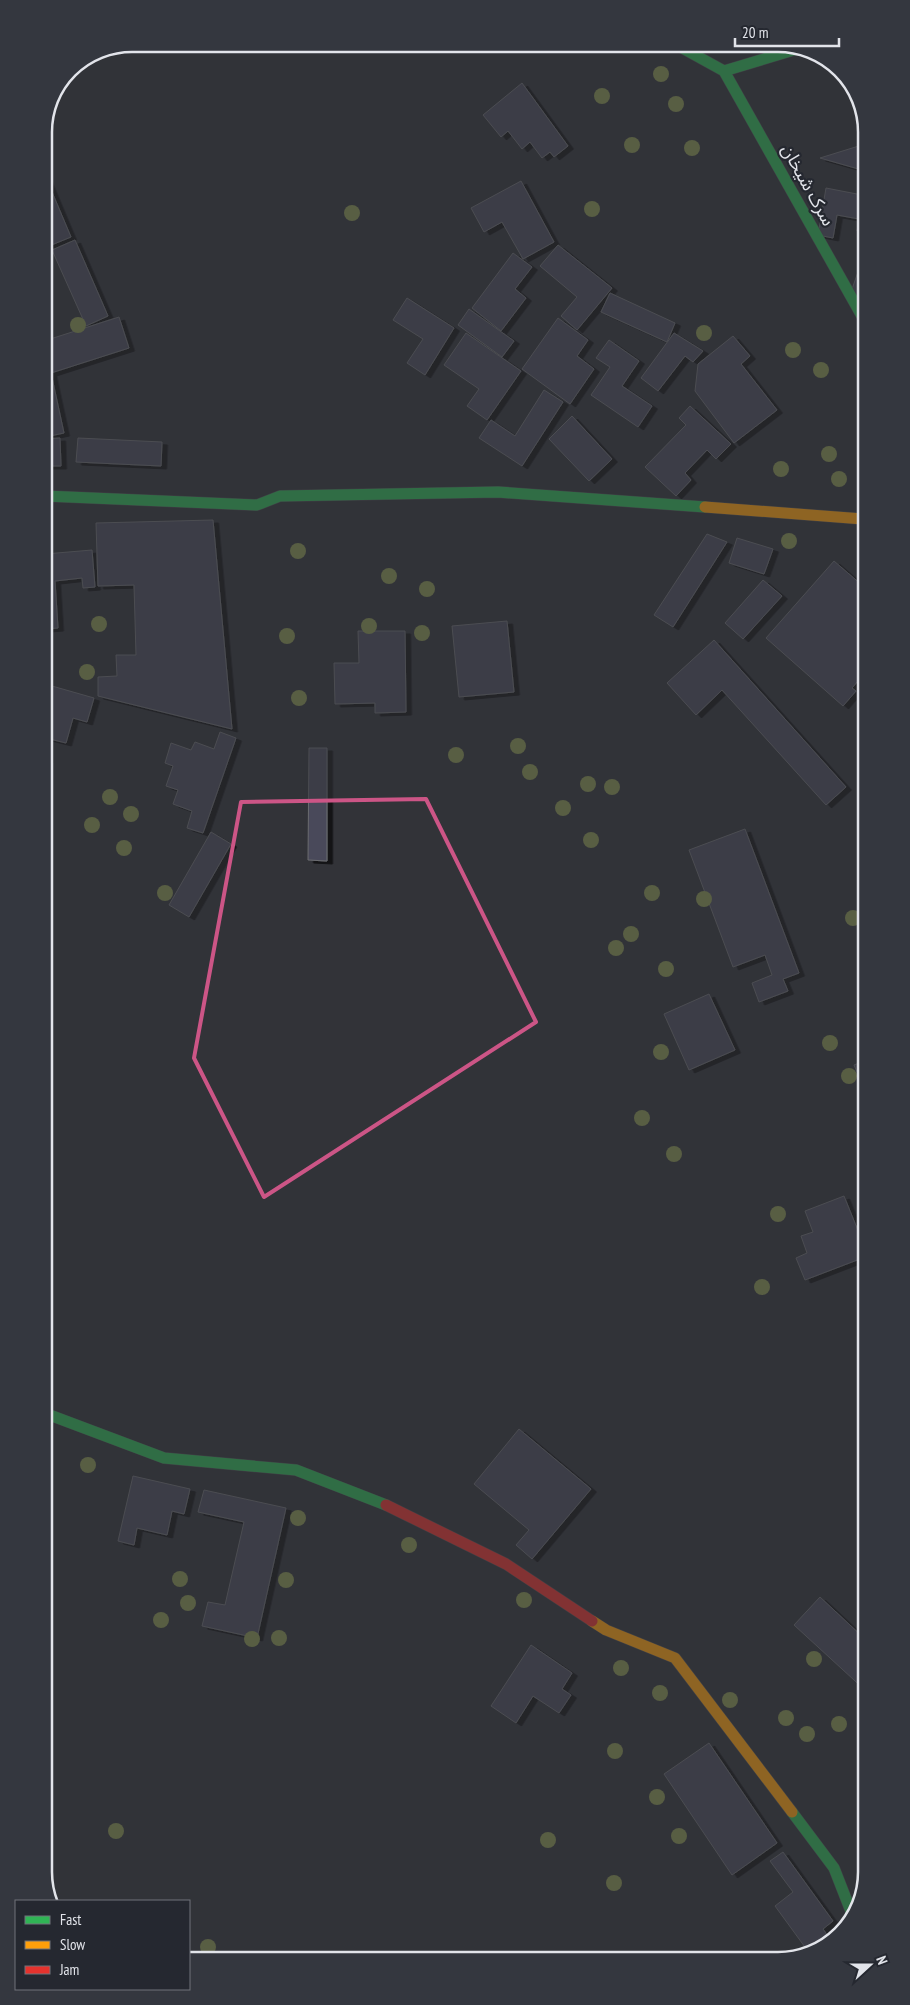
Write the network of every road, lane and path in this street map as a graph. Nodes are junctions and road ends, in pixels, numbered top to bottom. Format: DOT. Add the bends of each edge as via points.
graph roads {
  1 [pos="691,53"];
  2 [pos="784,53"];
  3 [pos="724,71"];
  4 [pos="858,309"];
  5 [pos="53,496"];
  6 [pos="858,519"];
  7 [pos="52,1416"];
  8 [pos="849,1907"];
  1 -- 3 [label="street"];
  2 -- 3 [label="street"];
  3 -- 4 [label="street, سرک شیخان"];
  5 -- 6 [label="street" via="257,505 280,496 498,492"];
  7 -- 8 [label="street" via="164,1458 296,1470 392,1507 506,1564 606,1630 675,1658 834,1868"];
}
